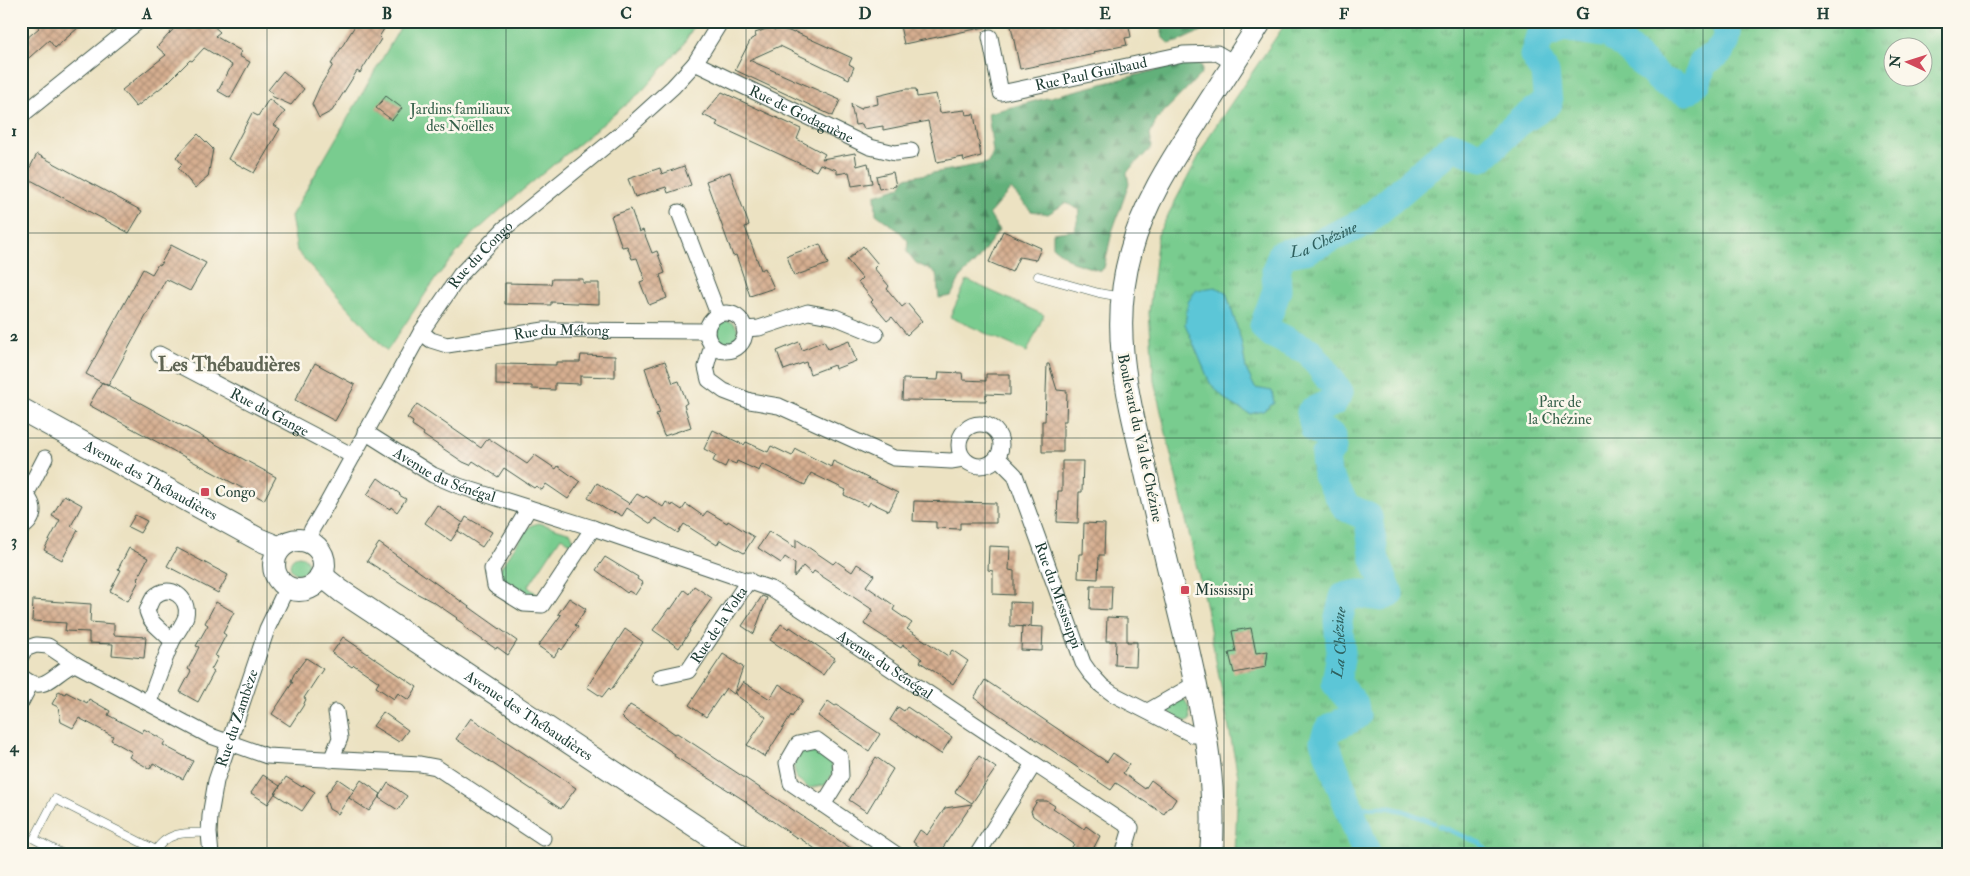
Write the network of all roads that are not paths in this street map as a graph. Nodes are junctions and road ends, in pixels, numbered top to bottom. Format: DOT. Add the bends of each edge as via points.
graph roads {
  1 [pos="139,21"];
  2 [pos="721,21"];
  3 [pos="1261,21"];
  4 [pos="990,37"];
  5 [pos="695,63"];
  6 [pos="1234,63"];
  7 [pos="21,116"];
  8 [pos="911,151"];
  9 [pos="679,212"];
  10 [pos="1038,276"];
  11 [pos="1123,297"];
  12 [pos="718,314"];
  13 [pos="744,329"];
  14 [pos="421,332"];
  15 [pos="876,334"];
  16 [pos="709,338"];
  17 [pos="159,354"];
  18 [pos="21,409"];
  19 [pos="366,432"];
  20 [pos="353,456"];
  21 [pos="46,458"];
  22 [pos="998,458"];
  23 [pos="964,459"];
  24 [pos="22,492"];
  25 [pos="529,508"];
  26 [pos="21,528"];
  27 [pos="593,528"];
  28 [pos="307,541"];
  29 [pos="280,548"];
  30 [pos="321,575"];
  31 [pos="748,580"];
  32 [pos="286,587"];
  33 [pos="172,642"];
  34 [pos="21,656"];
  35 [pos="75,664"];
  36 [pos="660,677"];
  37 [pos="26,679"];
  38 [pos="1195,684"];
  39 [pos="21,702"];
  40 [pos="149,702"];
  41 [pos="1148,711"];
  42 [pos="336,712"];
  43 [pos="1206,735"];
  44 [pos="230,742"];
  45 [pos="331,760"];
  46 [pos="1034,764"];
  47 [pos="823,805"];
  48 [pos="209,833"];
  49 [pos="543,838"];
  50 [pos="154,852"];
  51 [pos="65,855"];
  52 [pos="211,855"];
  53 [pos="739,855"];
  54 [pos="897,855"];
  55 [pos="976,855"];
  56 [pos="1123,855"];
  57 [pos="1211,855"];
  1 -- 7 [label="street"];
  2 -- 5 [label="street, Rue du Congo"];
  3 -- 6 [label="street, Boulevard du Val de Chézine"];
  4 -- 6 [label="street, Rue Paul Guilbaud" via="1001,93 1183,54 1217,53"];
  5 -- 8 [label="street, Rue de Godaguène" via="870,147 895,153"];
  5 -- 14 [label="street, Rue du Congo" via="630,126 488,244 460,275"];
  6 -- 11 [label="street, Boulevard du Val de Chézine" via="1157,186 1131,252"];
  9 -- 12 [label="street"];
  10 -- 11 [label="lane"];
  11 -- 38 [label="street, Boulevard du Val de Chézine" via="1121,348 1130,408"];
  12 -- 13 [label="street" via="735,316"];
  12 -- 16 [label="street" via="710,321"];
  13 -- 15 [label="street" via="759,328 808,312 835,317"];
  13 -- 16 [label="street" via="742,341 734,349 722,351"];
  14 -- 16 [label="street, Rue du Mékong" via="447,346 544,330"];
  14 -- 19 [label="street, Rue du Congo"];
  16 -- 23 [label="street" via="706,367 709,380 724,391 750,401 779,406 899,459 951,462"];
  17 -- 20 [label="street, Rue du Gange"];
  18 -- 29 [label="street, Avenue des Thébaudières"];
  19 -- 20 [label="street, Rue du Congo"];
  19 -- 25 [label="street, Avenue du Sénégal" via="433,475"];
  20 -- 28 [label="street, Rue du Congo"];
  21 -- 24 [label="street" via="30,487"];
  22 -- 23 [label="street" via="986,466 977,467"];
  22 -- 23 [label="street" via="1001,439 993,428 984,424 974,425 963,433 959,449"];
  22 -- 41 [label="street, Rue du Mississippi" via="1016,475 1090,673 1113,694"];
  24 -- 26 [label="street" via="34,508 30,521"];
  25 -- 27 [label="street, Avenue du Sénégal"];
  25 -- 27 [label="street" via="492,569 495,586 524,604 542,605"];
  27 -- 31 [label="street, Avenue du Sénégal"];
  28 -- 29 [label="street" via="292,540"];
  28 -- 30 [label="street" via="322,555 324,566"];
  29 -- 32 [label="street" via="274,559 274,569"];
  30 -- 32 [label="street" via="307,588"];
  30 -- 53 [label="street, Avenue des Thébaudières"];
  31 -- 36 [label="street, Rue de la Volta" via="688,672"];
  31 -- 46 [label="street, Avenue du Sénégal" via="771,589"];
  32 -- 44 [label="street, Rue du Zambèze" via="267,629"];
  33 -- 40 [label="street"];
  34 -- 35 [label="street" via="25,649 36,645 48,646"];
  35 -- 37 [label="street" via="45,684"];
  35 -- 40 [label="street"];
  37 -- 39 [label="street"];
  38 -- 41 [label="street"];
  38 -- 43 [label="street, Boulevard du Val de Chézine"];
  40 -- 44 [label="street" via="209,735"];
  41 -- 43 [label="street, Rue du Mississippi" via="1193,735"];
  42 -- 45 [label="street" via="340,738"];
  43 -- 57 [label="street, Boulevard du Val de Chézine" via="1213,800"];
  44 -- 45 [label="street" via="267,756"];
  44 -- 48 [label="street, Rue du Zambèze" via="212,796"];
  45 -- 49 [label="street" via="436,767"];
  46 -- 55 [label="street"];
  46 -- 56 [label="street, Avenue du Sénégal" via="1131,828"];
  47 -- 54 [label="street"];
  48 -- 50 [label="lane" via="172,835"];
  48 -- 52 [label="street, Rue du Zambèze"];
  50 -- 51 [label="lane" via="55,799 34,838"];
}
